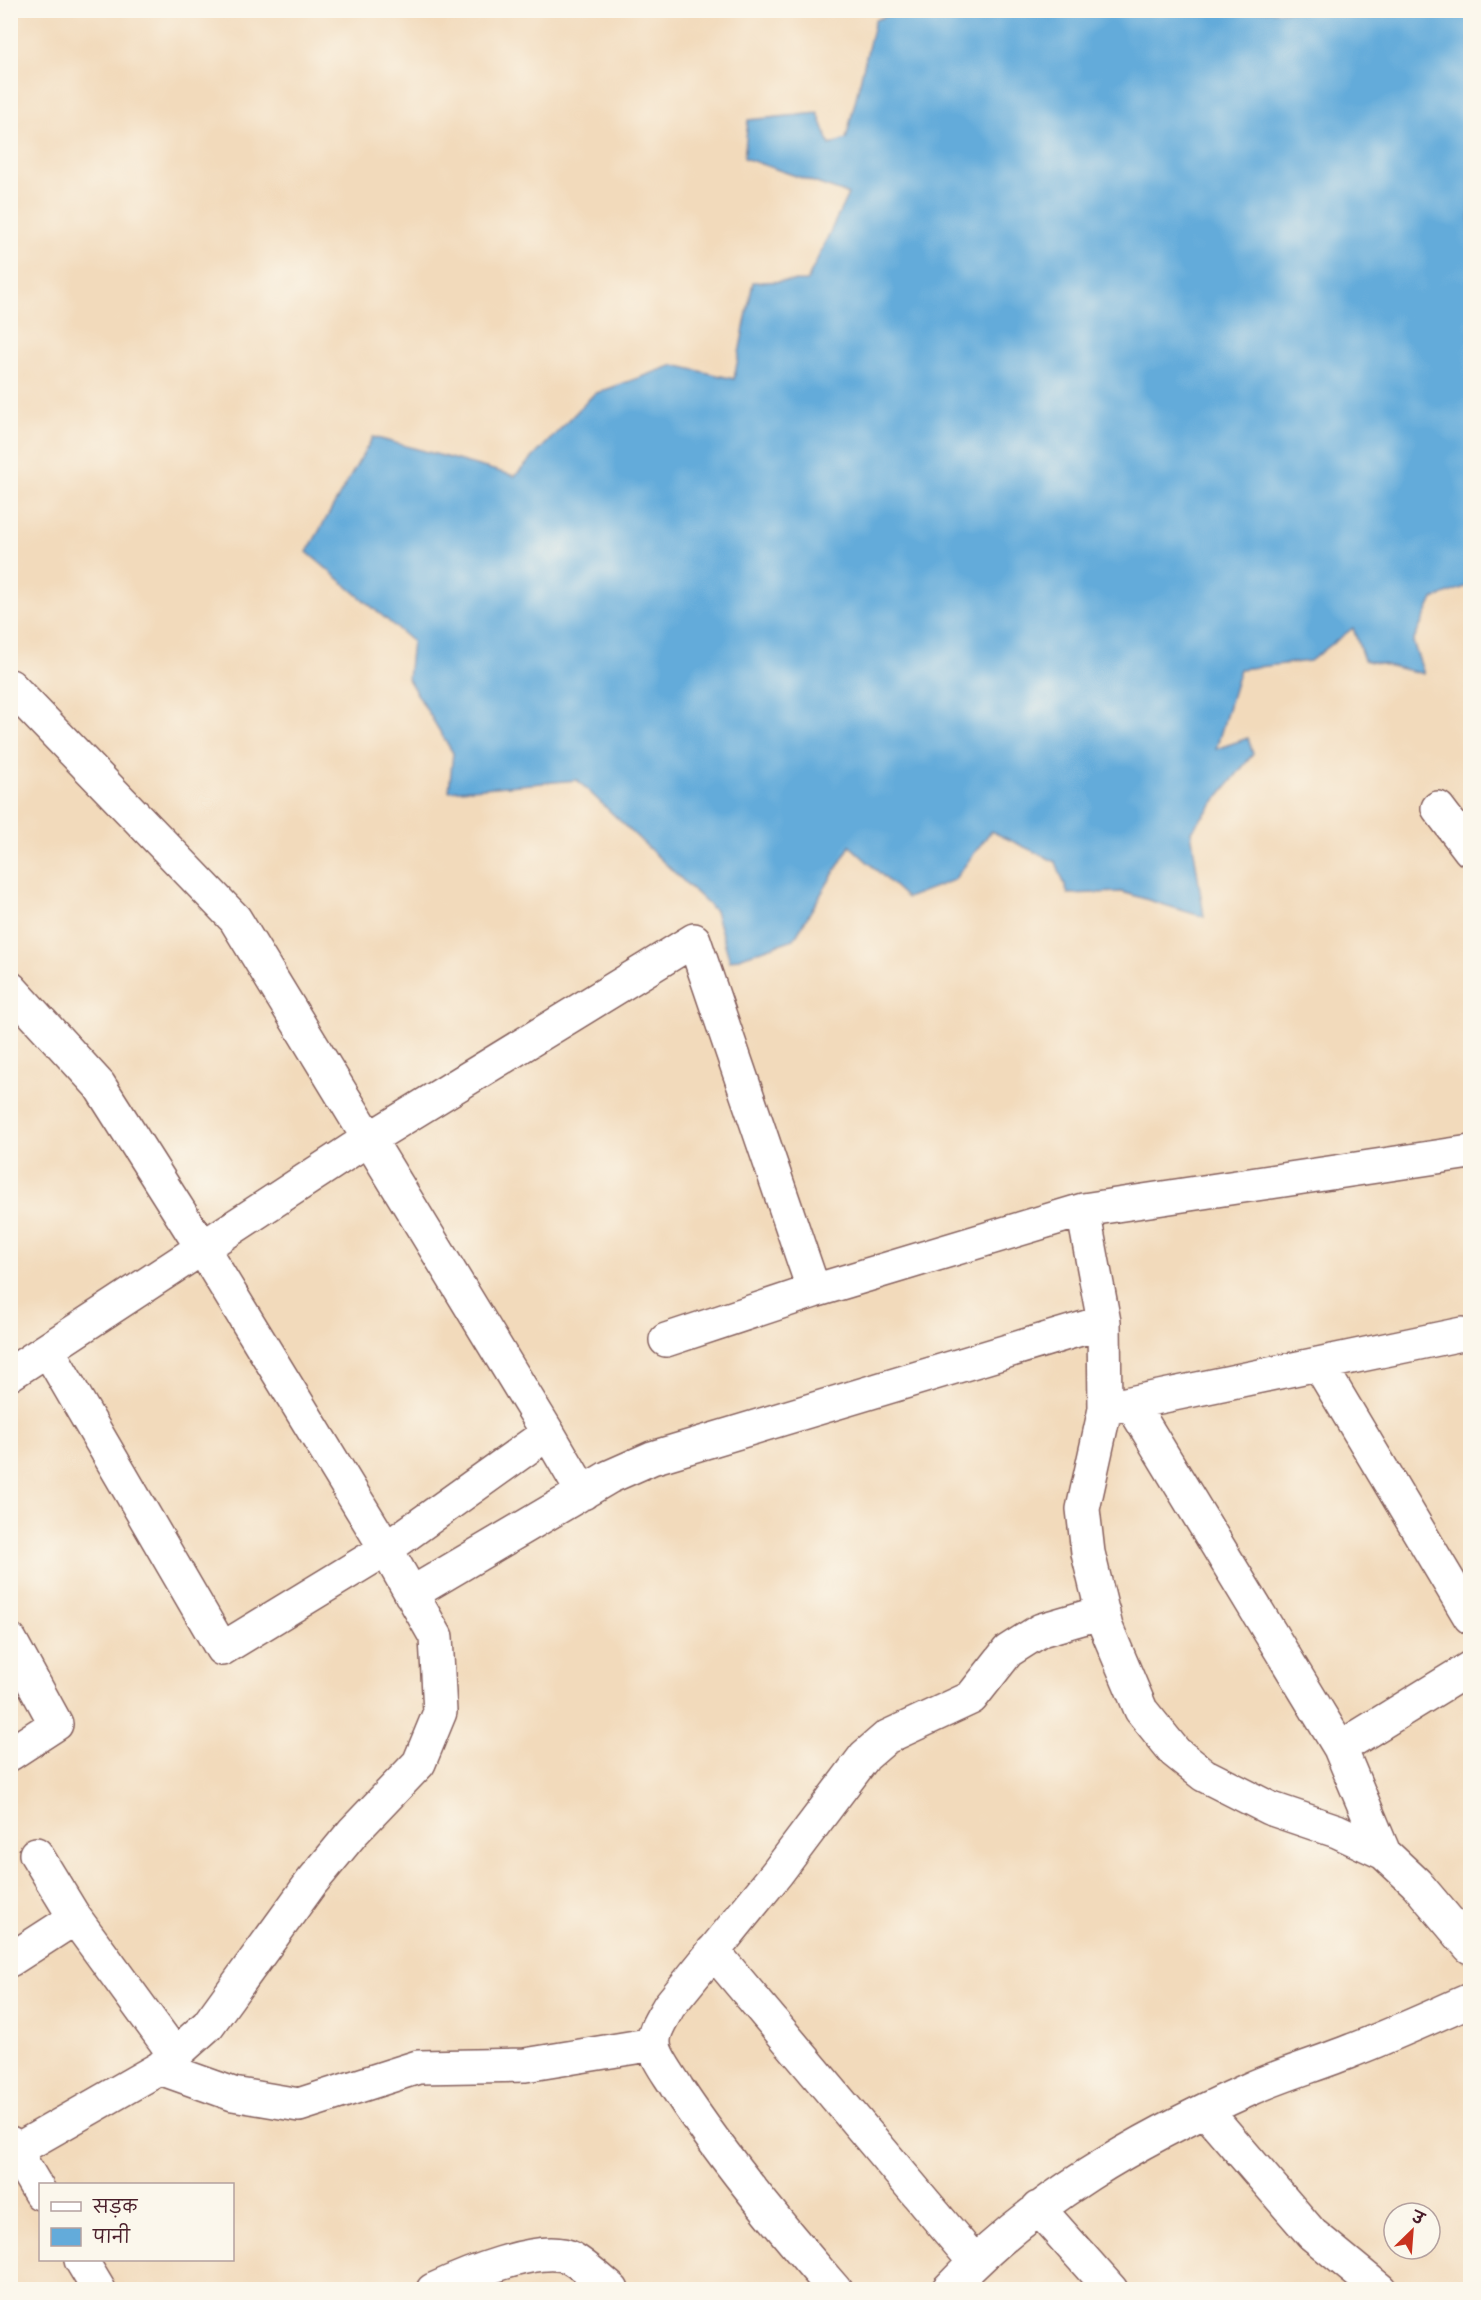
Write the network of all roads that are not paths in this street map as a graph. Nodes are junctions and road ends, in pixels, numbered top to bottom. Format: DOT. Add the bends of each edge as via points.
graph roads {
  1 [pos="10,686"];
  2 [pos="1438,807"];
  3 [pos="1470,850"];
  4 [pos="10,988"];
  5 [pos="368,1140"];
  6 [pos="1470,1152"];
  7 [pos="1083,1210"];
  8 [pos="203,1249"];
  9 [pos="814,1291"];
  10 [pos="1104,1322"];
  11 [pos="1470,1335"];
  12 [pos="666,1340"];
  13 [pos="48,1350"];
  14 [pos="1319,1364"];
  15 [pos="10,1374"];
  16 [pos="1118,1406"];
  17 [pos="548,1433"];
  18 [pos="583,1493"];
  19 [pos="386,1550"];
  20 [pos="411,1594"];
  21 [pos="1103,1612"];
  22 [pos="1470,1617"];
  23 [pos="10,1640"];
  24 [pos="1470,1668"];
  25 [pos="1340,1748"];
  26 [pos="10,1754"];
  27 [pos="1384,1853"];
  28 [pos="36,1854"];
  29 [pos="75,1918"];
  30 [pos="1470,1947"];
  31 [pos="713,1951"];
  32 [pos="10,1960"];
  33 [pos="1470,2000"];
  34 [pos="654,2044"];
  35 [pos="167,2061"];
  36 [pos="1206,2111"];
  37 [pos="12,2149"];
  38 [pos="39,2191"];
  39 [pos="1038,2208"];
  40 [pos="82,2261"];
  41 [pos="959,2281"];
  42 [pos="99,2289"];
  43 [pos="433,2289"];
  44 [pos="612,2289"];
  45 [pos="835,2289"];
  46 [pos="1112,2289"];
  47 [pos="1380,2289"];
  1 -- 5 [label="street" via="235,919"];
  2 -- 3 [label="street"];
  4 -- 8 [label="street" via="99,1085"];
  5 -- 8 [label="street"];
  5 -- 9 [label="street" via="694,940"];
  5 -- 17 [label="street"];
  6 -- 7 [label="street"];
  7 -- 9 [label="street"];
  7 -- 10 [label="street"];
  8 -- 13 [label="street"];
  8 -- 19 [label="street"];
  9 -- 12 [label="street"];
  10 -- 16 [label="street"];
  10 -- 18 [label="street" via="652,1458"];
  11 -- 14 [label="street"];
  13 -- 15 [label="street"];
  13 -- 19 [label="street" via="222,1649"];
  14 -- 16 [label="street"];
  14 -- 22 [label="street"];
  16 -- 21 [label="street" via="1083,1509 1088,1552"];
  16 -- 25 [label="street"];
  17 -- 18 [label="street"];
  17 -- 19 [label="street"];
  18 -- 20 [label="street"];
  19 -- 20 [label="street"];
  20 -- 35 [label="street" via="436,1637 440,1713 419,1763 352,1832 208,2025"];
  21 -- 27 [label="street" via="1141,1710 1175,1752 1204,1775 1239,1794"];
  21 -- 31 [label="street" via="1041,1630 1008,1651 971,1698 887,1737 865,1756"];
  23 -- 26 [label="street" via="56,1724"];
  24 -- 25 [label="street"];
  25 -- 27 [label="street"];
  27 -- 30 [label="street" via="1416,1883"];
  28 -- 29 [label="street"];
  29 -- 32 [label="street"];
  29 -- 35 [label="street"];
  31 -- 34 [label="street" via="669,2006 658,2025"];
  31 -- 41 [label="street"];
  33 -- 36 [label="street"];
  34 -- 35 [label="street" via="525,2065 418,2067 299,2105 233,2094"];
  34 -- 45 [label="street" via="663,2066 748,2188"];
  35 -- 37 [label="street"];
  36 -- 39 [label="street" via="1126,2150"];
  36 -- 47 [label="street" via="1312,2234"];
  37 -- 38 [label="street"];
  39 -- 41 [label="street"];
  39 -- 46 [label="street"];
  40 -- 42 [label="street"];
  43 -- 44 [label="street" via="498,2264 543,2254 570,2257"];
}
